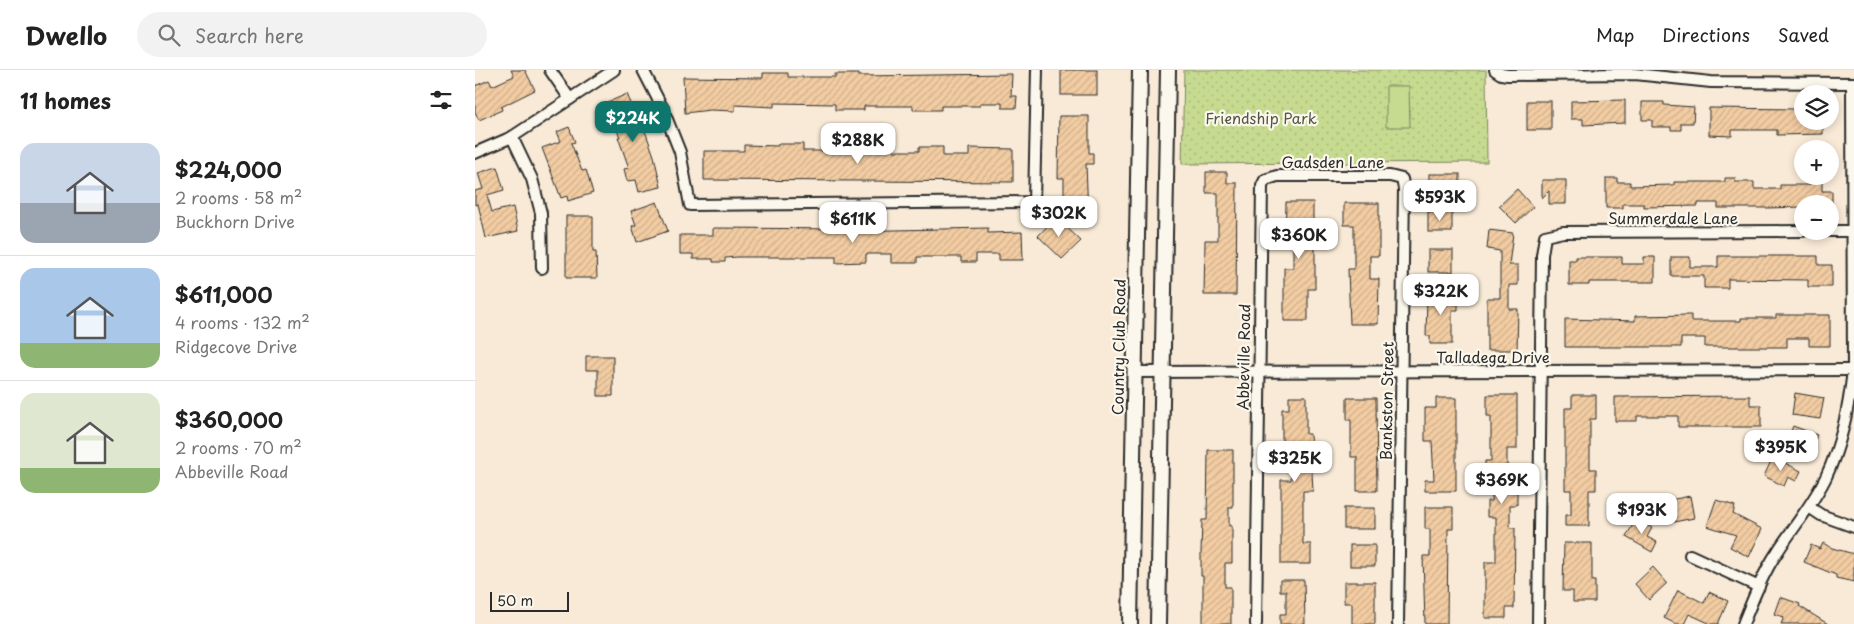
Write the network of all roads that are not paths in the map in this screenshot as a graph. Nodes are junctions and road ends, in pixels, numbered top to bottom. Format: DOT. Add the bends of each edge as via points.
graph roads {
  1 [pos="551,70"];
  2 [pos="614,70"];
  3 [pos="643,70"];
  4 [pos="1037,70"];
  5 [pos="1140,70"];
  6 [pos="1168,70"];
  7 [pos="1495,70"];
  8 [pos="1853,83"];
  9 [pos="570,98"];
  10 [pos="511,137"];
  11 [pos="475,154"];
  12 [pos="1401,179"];
  13 [pos="1265,180"];
  14 [pos="1794,231"];
  15 [pos="1839,231"];
  16 [pos="1854,231"];
  17 [pos="542,268"];
  18 [pos="1853,370"];
  19 [pos="1542,371"];
  20 [pos="1134,372"];
  21 [pos="1163,372"];
  22 [pos="1258,372"];
  23 [pos="1401,372"];
  24 [pos="1809,507"];
  25 [pos="1854,526"];
  26 [pos="1690,555"];
  27 [pos="1759,587"];
  28 [pos="1130,624"];
  29 [pos="1158,624"];
  30 [pos="1256,624"];
  31 [pos="1398,624"];
  32 [pos="1538,624"];
  33 [pos="1743,624"];
  1 -- 9 [label="street"];
  2 -- 9 [label="street"];
  3 -- 4 [label="street" via="680,152 690,205 1034,202"];
  5 -- 20 [label="main road, Country Club Road"];
  6 -- 21 [label="main road"];
  7 -- 8 [label="street" via="1508,75 1635,74 1711,82"];
  8 -- 16 [label="street"];
  9 -- 10 [label="street"];
  10 -- 11 [label="street"];
  10 -- 17 [label="street" via="532,179 541,214"];
  12 -- 13 [label="street, Gadsden Lane" via="1390,176 1277,176"];
  12 -- 23 [label="street, Bankston Street" via="1404,189"];
  13 -- 22 [label="street, Abbeville Road" via="1261,193"];
  14 -- 19 [label="street, Summerdale Lane" via="1563,232 1545,236 1542,255"];
  15 -- 16 [label="street"];
  16 -- 18 [label="street"];
  18 -- 19 [label="street, Talladega Drive"];
  18 -- 24 [label="street" via="1840,442"];
  19 -- 23 [label="street, Talladega Drive"];
  19 -- 32 [label="street"];
  20 -- 21 [label="street, Talladega Drive"];
  20 -- 28 [label="main road, Country Club Road"];
  21 -- 22 [label="street, Talladega Drive"];
  21 -- 29 [label="main road"];
  22 -- 23 [label="street, Talladega Drive"];
  22 -- 30 [label="street, Abbeville Road"];
  23 -- 31 [label="street, Bankston Street"];
  24 -- 25 [label="street"];
  24 -- 27 [label="street" via="1777,553"];
  26 -- 27 [label="street"];
  27 -- 33 [label="street"];
}
